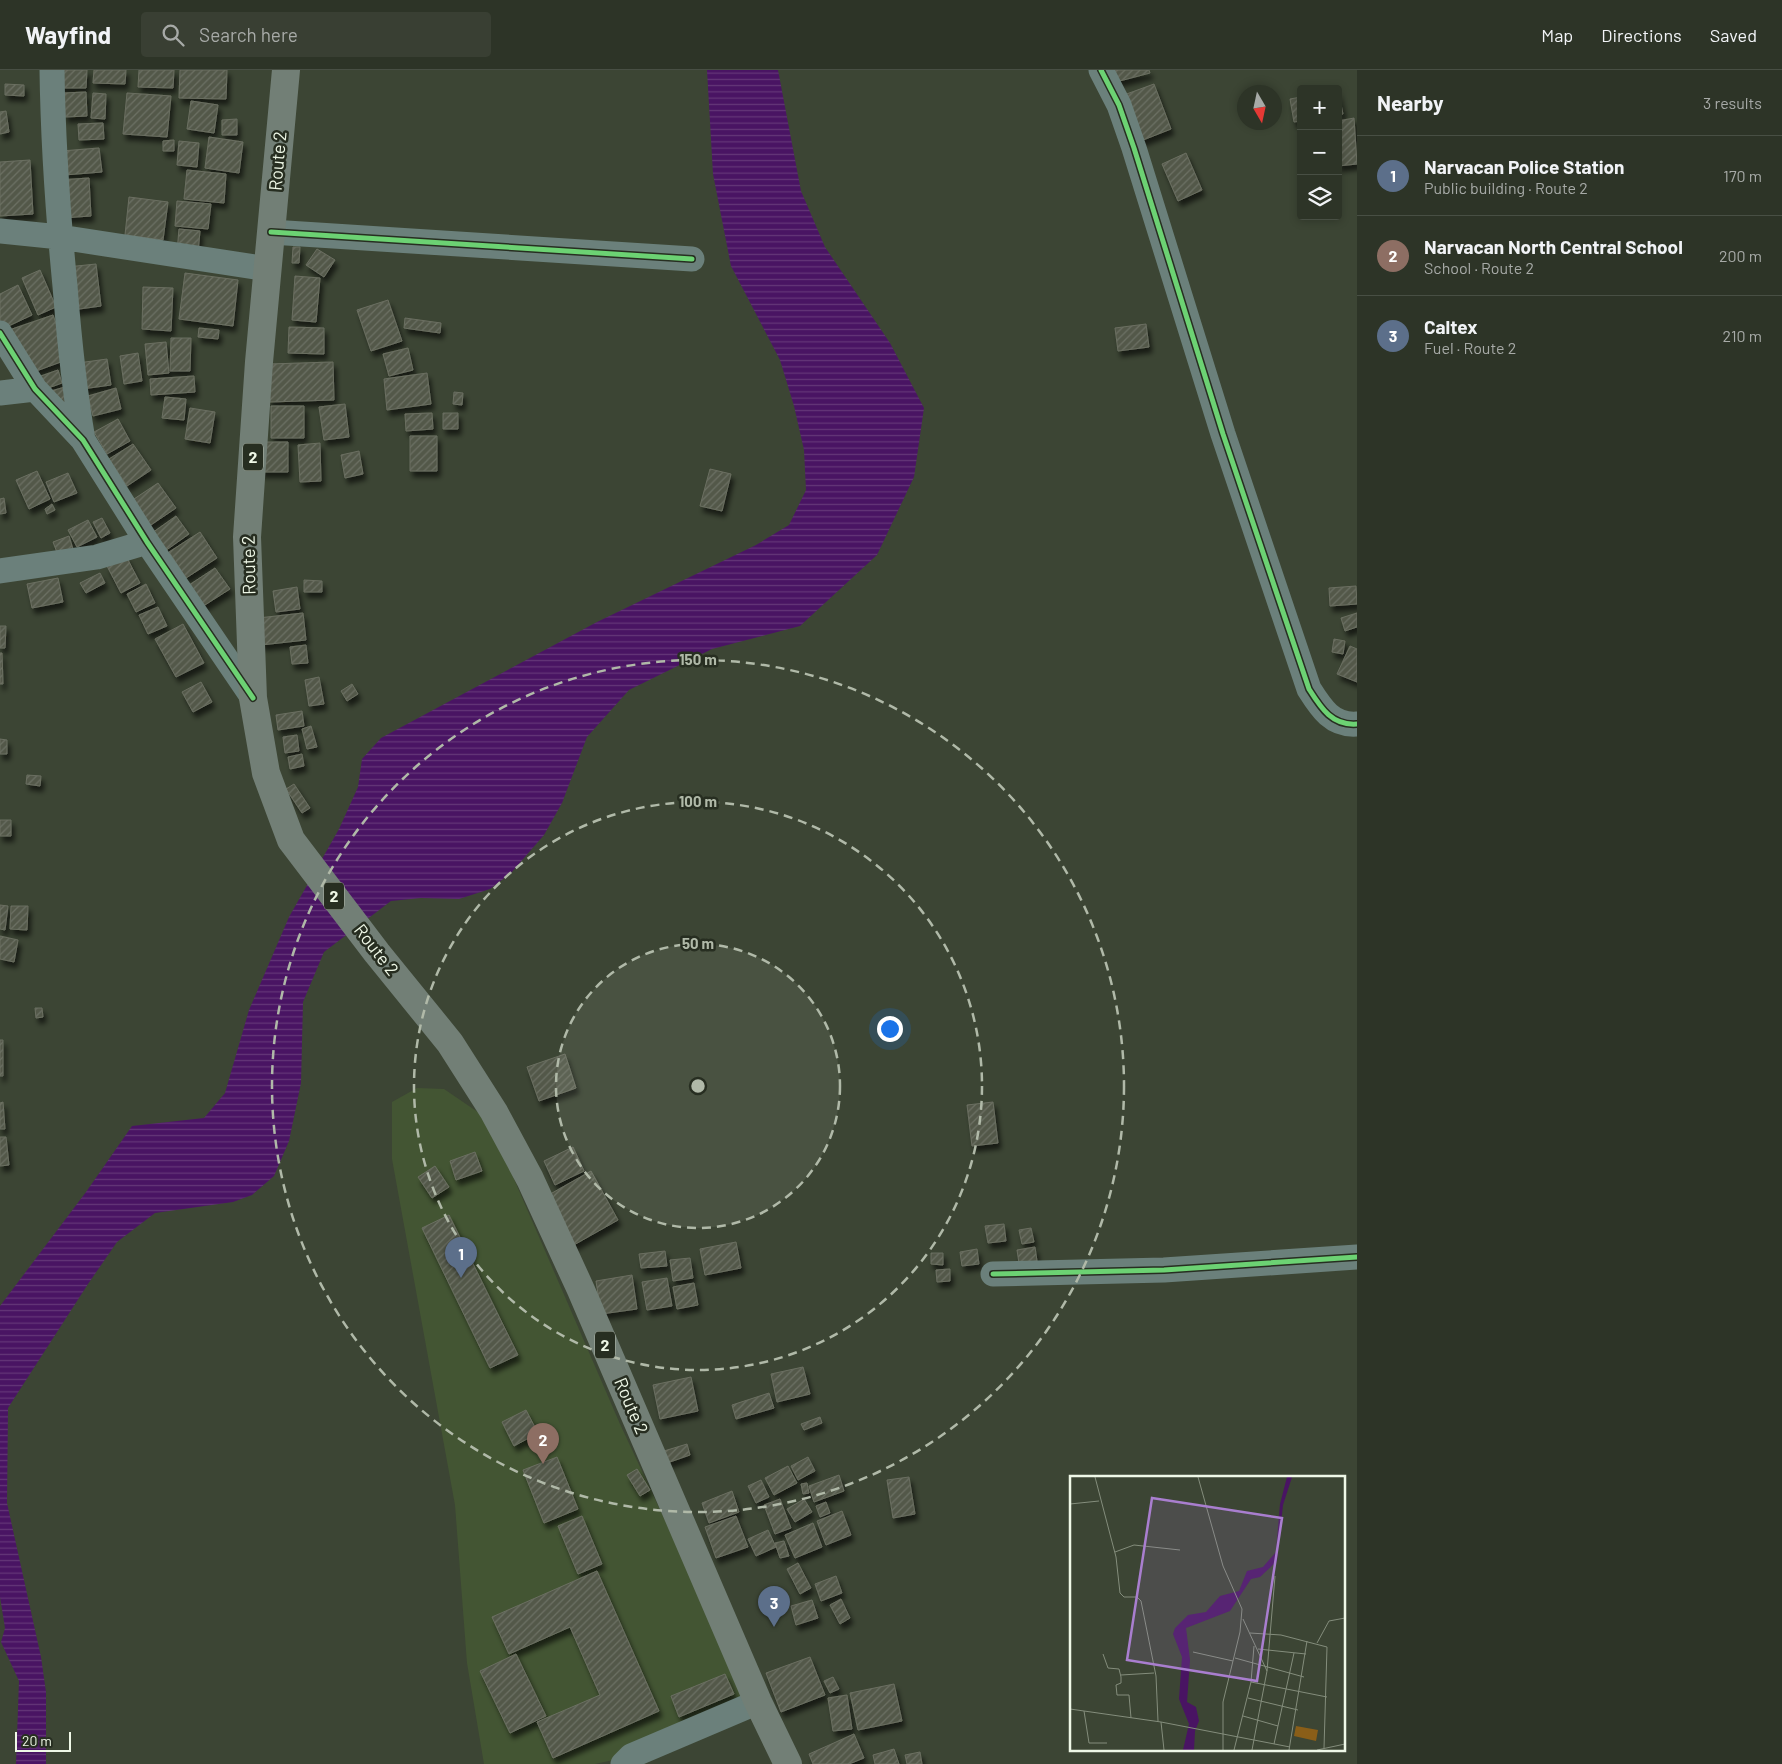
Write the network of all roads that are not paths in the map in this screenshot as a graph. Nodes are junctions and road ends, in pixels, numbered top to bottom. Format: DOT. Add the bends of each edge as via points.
graph roads {
  1 [pos="52,70"];
  2 [pos="286,70"];
  3 [pos="1101,70"];
  4 [pos="0,231"];
  5 [pos="271,232"];
  6 [pos="60,237"];
  7 [pos="692,259"];
  8 [pos="268,269"];
  9 [pos="0,333"];
  10 [pos="35,389"];
  11 [pos="0,393"];
  12 [pos="83,440"];
  13 [pos="148,542"];
  14 [pos="0,571"];
  15 [pos="253,698"];
  16 [pos="1357,724"];
  17 [pos="1357,1257"];
  18 [pos="993,1274"];
  19 [pos="758,1702"];
  20 [pos="623,1764"];
  21 [pos="788,1764"];
  1 -- 6 [label="street"];
  2 -- 5 [label="highway, Route 2 / 2"];
  3 -- 16 [label="street" via="1119,105 1134,148 1223,434 1309,689 1332,719"];
  4 -- 6 [label="street"];
  5 -- 7 [label="street"];
  5 -- 8 [label="highway, Route 2 / 2"];
  6 -- 8 [label="street"];
  6 -- 12 [label="street" via="74,389"];
  8 -- 15 [label="highway, Route 2 / 2" via="247,537"];
  9 -- 10 [label="street"];
  10 -- 11 [label="street"];
  10 -- 12 [label="street"];
  12 -- 13 [label="street"];
  13 -- 14 [label="street" via="97,557"];
  13 -- 15 [label="street"];
  15 -- 19 [label="highway, Route 2 / 2" via="266,773 291,840 450,1043 494,1112 530,1179"];
  17 -- 18 [label="street" via="1164,1270"];
  19 -- 20 [label="street" via="632,1756"];
  19 -- 21 [label="highway, Route 2 / 2"];
}
